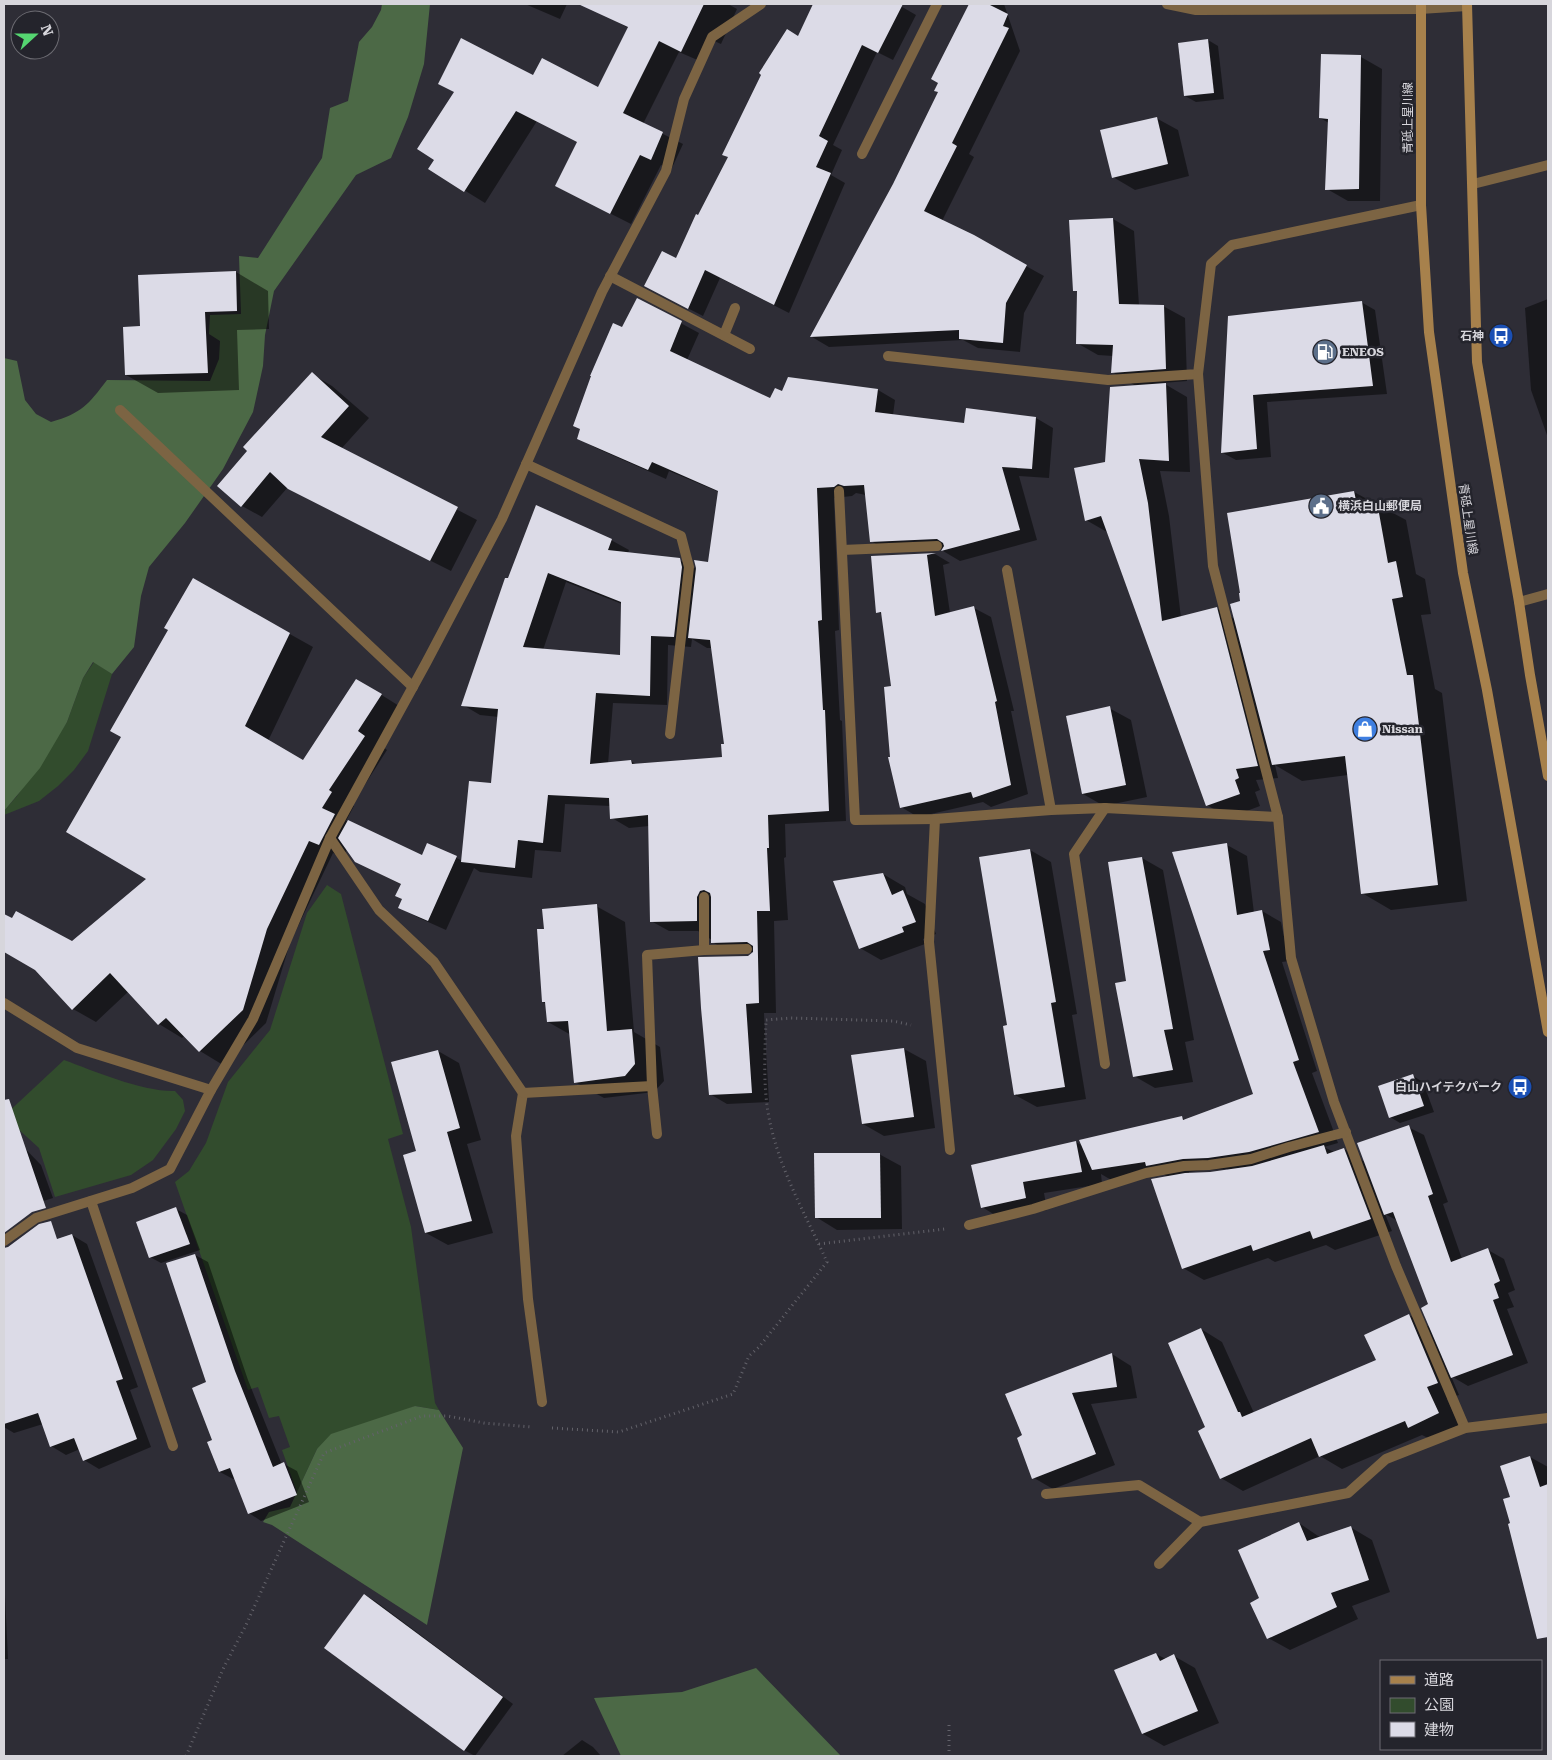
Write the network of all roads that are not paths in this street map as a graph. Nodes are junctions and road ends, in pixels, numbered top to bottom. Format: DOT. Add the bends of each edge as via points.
graph roads {
  1 [pos="761,4"];
  2 [pos="937,4"];
  3 [pos="1167,4"];
  4 [pos="1466,5"];
  5 [pos="1420,6"];
  6 [pos="862,154"];
  7 [pos="1548,165"];
  8 [pos="1473,184"];
  9 [pos="1421,205"];
  10 [pos="610,276"];
  11 [pos="735,308"];
  12 [pos="724,335"];
  13 [pos="750,349"];
  14 [pos="888,356"];
  15 [pos="1198,374"];
  16 [pos="120,410"];
  17 [pos="526,464"];
  18 [pos="839,491"];
  19 [pos="937,546"];
  20 [pos="842,550"];
  21 [pos="1007,570"];
  22 [pos="1548,594"];
  23 [pos="1519,602"];
  24 [pos="413,687"];
  25 [pos="670,734"];
  26 [pos="1548,776"];
  27 [pos="1105,808"];
  28 [pos="1051,810"];
  29 [pos="1278,817"];
  30 [pos="935,819"];
  31 [pos="330,838"];
  32 [pos="704,897"];
  33 [pos="747,949"];
  34 [pos="704,950"];
  35 [pos="4,1003"];
  36 [pos="1548,1032"];
  37 [pos="1106,1064"];
  38 [pos="652,1086"];
  39 [pos="211,1090"];
  40 [pos="523,1093"];
  41 [pos="1346,1132"];
  42 [pos="658,1134"];
  43 [pos="950,1150"];
  44 [pos="90,1201"];
  45 [pos="969,1226"];
  46 [pos="4,1241"];
  47 [pos="542,1402"];
  48 [pos="1548,1418"];
  49 [pos="1465,1428"];
  50 [pos="173,1446"];
  51 [pos="1046,1494"];
  52 [pos="1200,1522"];
  53 [pos="1159,1564"];
  1 -- 10 [label="street" via="712,37 684,99 666,171"];
  2 -- 6 [label="street"];
  3 -- 5 [label="street" via="1196,10"];
  4 -- 5 [label="street"];
  4 -- 8 [label="main road"];
  5 -- 9 [label="main road, 青砥上星川線"];
  7 -- 8 [label="street"];
  8 -- 23 [label="main road" via="1477,362"];
  9 -- 15 [label="street" via="1232,245 1211,264"];
  9 -- 36 [label="main road, 青砥上星川線" via="1429,332 1463,573"];
  10 -- 12 [label="street"];
  10 -- 17 [label="street"];
  11 -- 12 [label="street"];
  12 -- 13 [label="street"];
  14 -- 15 [label="street" via="1108,380"];
  15 -- 29 [label="street" via="1213,566"];
  16 -- 24 [label="street"];
  17 -- 24 [label="street" via="502,519"];
  17 -- 25 [label="street" via="681,536 689,567"];
  18 -- 20 [label="street"];
  19 -- 20 [label="street"];
  20 -- 30 [label="street" via="855,820"];
  21 -- 28 [label="street"];
  22 -- 23 [label="street"];
  23 -- 26 [label="main road"];
  24 -- 31 [label="street"];
  27 -- 28 [label="street"];
  27 -- 29 [label="street"];
  27 -- 37 [label="street" via="1074,854"];
  28 -- 30 [label="street"];
  29 -- 41 [label="street" via="1291,958"];
  30 -- 43 [label="street" via="929,942"];
  31 -- 39 [label="street" via="253,1019"];
  31 -- 40 [label="street" via="379,910 434,962"];
  32 -- 34 [label="street"];
  33 -- 34 [label="street"];
  34 -- 38 [label="street" via="647,955"];
  35 -- 39 [label="street" via="76,1048"];
  38 -- 40 [label="street"];
  38 -- 42 [label="street"];
  39 -- 44 [label="street" via="170,1169 132,1188"];
  40 -- 47 [label="street" via="516,1136 528,1300"];
  41 -- 45 [label="street" via="1252,1159 1146,1173"];
  41 -- 49 [label="street" via="1396,1266"];
  44 -- 46 [label="street" via="36,1218"];
  44 -- 50 [label="street"];
  48 -- 49 [label="street"];
  49 -- 52 [label="street" via="1386,1459 1348,1493"];
  51 -- 52 [label="street" via="1139,1484"];
  52 -- 53 [label="street"];
}
